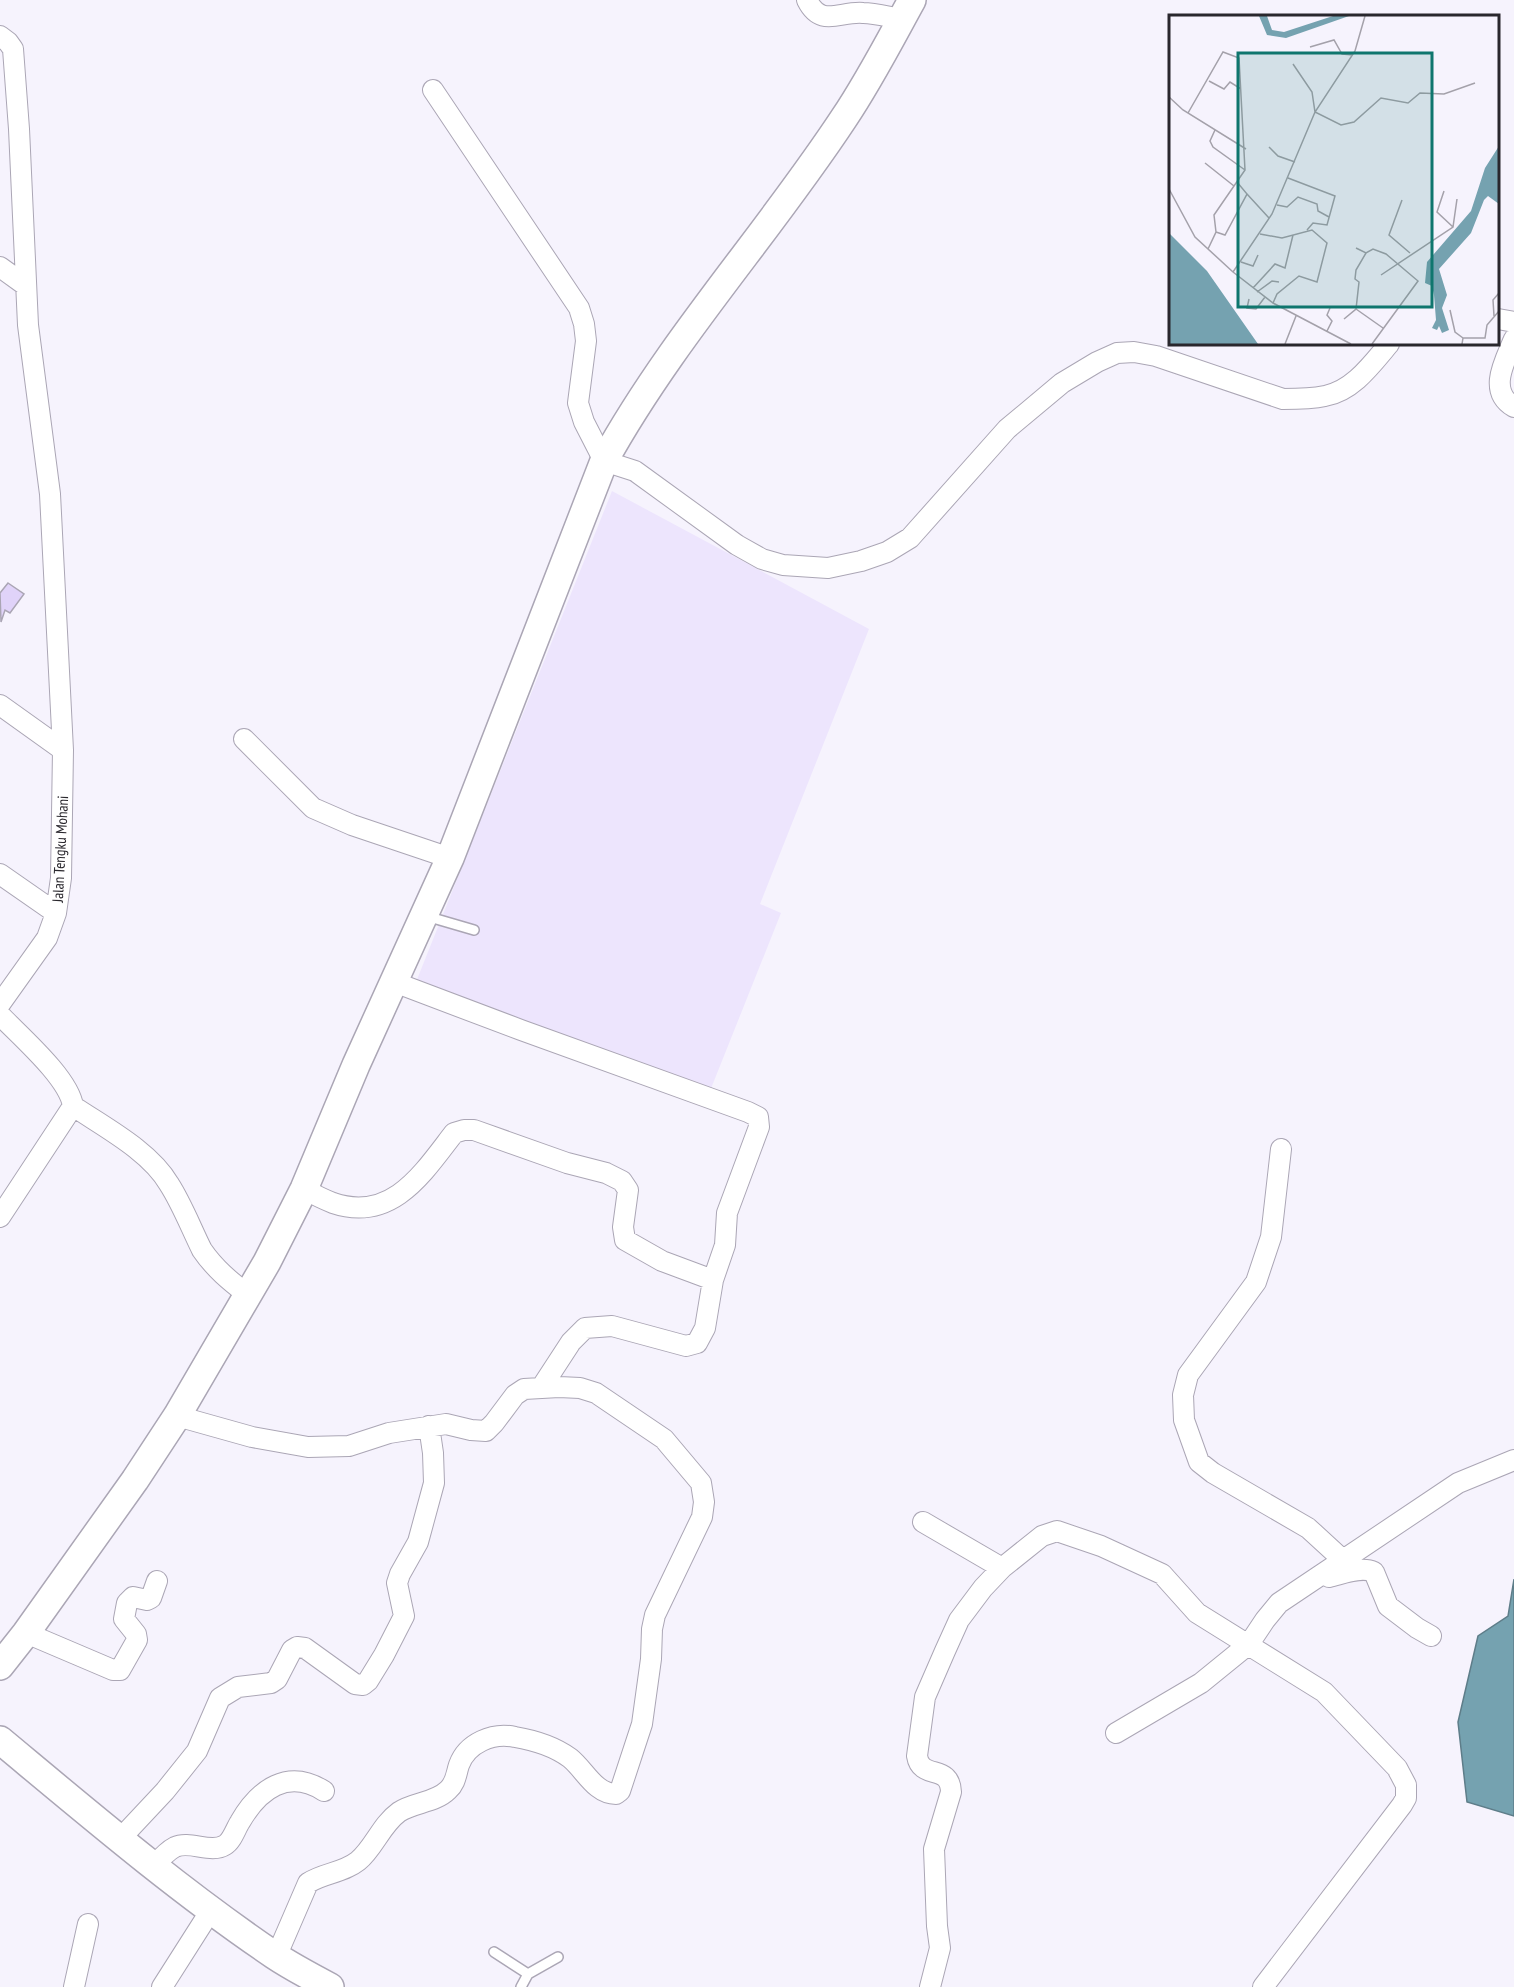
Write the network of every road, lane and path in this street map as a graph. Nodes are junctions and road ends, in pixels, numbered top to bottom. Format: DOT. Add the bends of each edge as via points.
graph roads {
  1 [pos="807,0"];
  2 [pos="907,10"];
  3 [pos="0,36"];
  4 [pos="433,90"];
  5 [pos="0,267"];
  6 [pos="25,285"];
  7 [pos="1499,319"];
  8 [pos="1514,322"];
  9 [pos="1514,339"];
  10 [pos="1388,345"];
  11 [pos="1514,407"];
  12 [pos="604,461"];
  13 [pos="0,705"];
  14 [pos="244,739"];
  15 [pos="63,750"];
  16 [pos="450,858"];
  17 [pos="0,874"];
  18 [pos="56,913"];
  19 [pos="424,916"];
  20 [pos="474,930"];
  21 [pos="394,982"];
  22 [pos="0,1004"];
  23 [pos="0,1015"];
  24 [pos="72,1106"];
  25 [pos="1281,1149"];
  26 [pos="304,1189"];
  27 [pos="0,1217"];
  28 [pos="713,1280"];
  29 [pos="248,1295"];
  30 [pos="541,1388"];
  31 [pos="177,1416"];
  32 [pos="429,1426"];
  33 [pos="1514,1460"];
  34 [pos="923,1522"];
  35 [pos="1344,1561"];
  36 [pos="1002,1568"];
  37 [pos="1317,1579"];
  38 [pos="158,1581"];
  39 [pos="26,1633"];
  40 [pos="1431,1636"];
  41 [pos="1249,1644"];
  42 [pos="0,1666"];
  43 [pos="1116,1732"];
  44 [pos="0,1740"];
  45 [pos="324,1791"];
  46 [pos="120,1839"];
  47 [pos="154,1866"];
  48 [pos="211,1910"];
  49 [pos="88,1924"];
  50 [pos="494,1952"];
  51 [pos="276,1957"];
  52 [pos="558,1957"];
  53 [pos="528,1974"];
  54 [pos="74,1987"];
  55 [pos="162,1987"];
  56 [pos="330,1987"];
  57 [pos="521,1987"];
  58 [pos="930,1987"];
  59 [pos="1263,1987"];
  1 -- 2 [label="street" via="823,16"];
  2 -- 12 [label="street" via="845,117 670,355"];
  3 -- 6 [label="street, Jalan Tengku Mohani" via="13,49"];
  4 -- 12 [label="street" via="579,308 586,341 578,403"];
  5 -- 6 [label="street"];
  6 -- 15 [label="street, Jalan Tengku Mohani" via="50,495"];
  7 -- 8 [label="street"];
  9 -- 11 [label="street" via="1499,384 1501,394"];
  10 -- 12 [label="street" via="1347,387 1327,396 1303,399 1283,399 1156,356 1117,353 1062,383 1007,429 910,537 887,552 828,568 783,566 762,559 635,471"];
  12 -- 16 [label="street"];
  13 -- 15 [label="street"];
  14 -- 16 [label="street" via="313,808"];
  15 -- 18 [label="street, Jalan Tengku Mohani" via="61,869"];
  16 -- 19 [label="street"];
  17 -- 18 [label="street"];
  18 -- 22 [label="street, Jalan Tengku Mohani" via="47,938"];
  19 -- 20 [label="lane"];
  19 -- 21 [label="street"];
  21 -- 26 [label="street"];
  21 -- 28 [label="street" via="758,1117 759,1127 727,1213 724,1245"];
  23 -- 24 [label="street" via="60,1078 71,1096"];
  24 -- 27 [label="street"];
  24 -- 29 [label="street" via="145,1155 169,1182 208,1259"];
  25 -- 35 [label="street" via="1271,1237 1256,1282 1188,1375 1183,1395 1184,1420 1199,1462 1308,1528"];
  26 -- 28 [label="street" via="351,1206 386,1203 408,1188 454,1133 474,1130 622,1181 628,1190 625,1240 662,1262"];
  26 -- 29 [label="street"];
  28 -- 30 [label="street" via="705,1328 697,1343 686,1346 612,1326 585,1328 571,1342"];
  29 -- 31 [label="street"];
  30 -- 32 [label="street" via="524,1389 515,1395 486,1431 446,1424"];
  30 -- 51 [label="street" via="580,1388 596,1393 664,1439 701,1483 702,1517 655,1615 642,1724 623,1786 616,1794 603,1791 570,1758 542,1744 513,1736 493,1736 478,1743 465,1752 450,1789 389,1820 352,1865 308,1883"];
  31 -- 32 [label="street" via="252,1437 308,1447 350,1446 389,1433"];
  31 -- 39 [label="street"];
  32 -- 46 [label="street" via="434,1483 418,1542 397,1583 404,1616 368,1681 363,1685 355,1683 305,1648 292,1650 271,1683 238,1687 220,1698 197,1751"];
  33 -- 35 [label="street" via="1458,1483"];
  34 -- 36 [label="street"];
  35 -- 37 [label="street"];
  36 -- 41 [label="street" via="1042,1536 1057,1531 1067,1534 1162,1574 1197,1613"];
  36 -- 58 [label="street" via="959,1620 925,1698 918,1765 945,1775 951,1782 934,1849 940,1948"];
  37 -- 40 [label="street" via="1361,1570 1374,1572 1388,1606"];
  37 -- 41 [label="street" via="1279,1603"];
  38 -- 39 [label="street" via="151,1598 133,1597 127,1603 124,1619 137,1640 120,1670"];
  39 -- 42 [label="street"];
  41 -- 43 [label="street" via="1201,1683"];
  41 -- 59 [label="street" via="1323,1692 1397,1768 1407,1790 1402,1805"];
  44 -- 46 [label="street"];
  45 -- 47 [label="street" via="301,1782 272,1786 249,1807 228,1843 213,1848 177,1846"];
  46 -- 47 [label="street"];
  47 -- 48 [label="street"];
  48 -- 51 [label="street"];
  48 -- 55 [label="street"];
  49 -- 54 [label="street"];
  50 -- 53 [label="lane"];
  51 -- 56 [label="street"];
  52 -- 53 [label="lane"];
  53 -- 57 [label="lane"];
}
